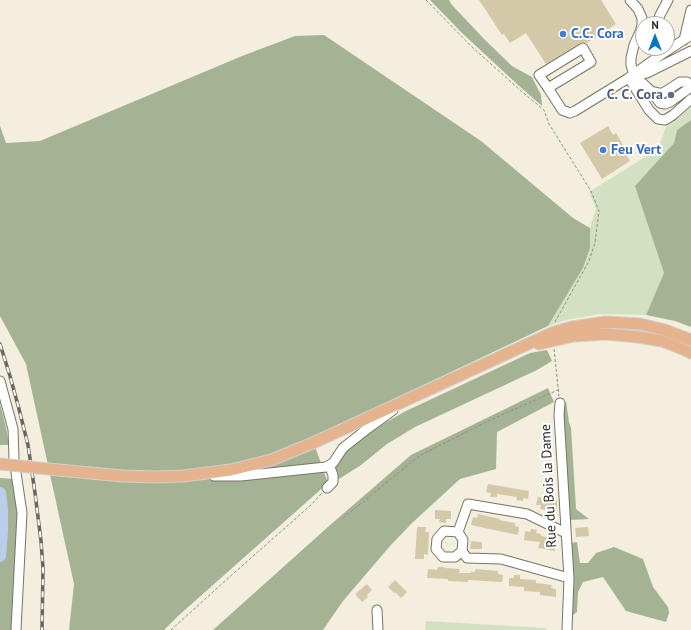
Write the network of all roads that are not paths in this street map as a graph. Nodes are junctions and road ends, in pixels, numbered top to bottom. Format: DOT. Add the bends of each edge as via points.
graph roads {
  1 [pos="630,0"];
  2 [pos="668,0"];
  3 [pos="691,10"];
  4 [pos="660,16"];
  5 [pos="687,38"];
  6 [pos="675,46"];
  7 [pos="691,50"];
  8 [pos="659,56"];
  9 [pos="632,76"];
  10 [pos="691,87"];
  11 [pos="548,88"];
  12 [pos="691,99"];
  13 [pos="553,336"];
  14 [pos="691,340"];
  15 [pos="691,353"];
  16 [pos="0,381"];
  17 [pos="404,402"];
  18 [pos="560,403"];
  19 [pos="0,464"];
  20 [pos="329,465"];
  21 [pos="183,476"];
  22 [pos="327,488"];
  23 [pos="458,532"];
  24 [pos="566,533"];
  25 [pos="462,551"];
  26 [pos="569,578"];
  27 [pos="377,610"];
  28 [pos="16,630"];
  29 [pos="378,630"];
  30 [pos="567,630"];
  1 -- 9 [label="street" via="642,18 640,32 630,58"];
  2 -- 4 [label="street"];
  3 -- 5 [label="street"];
  5 -- 6 [label="street"];
  7 -- 9 [label="street" via="647,72"];
  8 -- 9 [label="street"];
  9 -- 10 [label="street" via="664,104"];
  9 -- 11 [label="street" via="570,113 562,110"];
  9 -- 12 [label="street" via="649,110 658,118 665,120"];
  11 -- 11 [label="street" via="539,75 583,48 591,62"];
  13 -- 14 [label="main road" via="572,327 606,322 640,324"];
  13 -- 15 [label="main road" via="607,334 638,337 662,341"];
  13 -- 17 [label="main road" via="500,357"];
  16 -- 28 [label="street" via="12,430 22,513"];
  17 -- 20 [label="street" via="343,448"];
  17 -- 21 [label="main road" via="271,460 231,470"];
  18 -- 24 [label="street, Rue du Bois la Dame"];
  19 -- 21 [label="main road, bridge" via="123,476"];
  20 -- 21 [label="street" via="241,476"];
  20 -- 22 [label="street" via="333,482"];
  23 -- 24 [label="street" via="468,504 527,514"];
  23 -- 25 [label="street" via="463,540"];
  23 -- 25 [label="street" via="444,531 437,539 436,549 444,557 455,558"];
  24 -- 26 [label="street, Rue du Bois la Dame"];
  25 -- 26 [label="street" via="467,558 501,559"];
  26 -- 30 [label="street, Rue du Bois la Dame"];
  27 -- 29 [label="street"];
}
